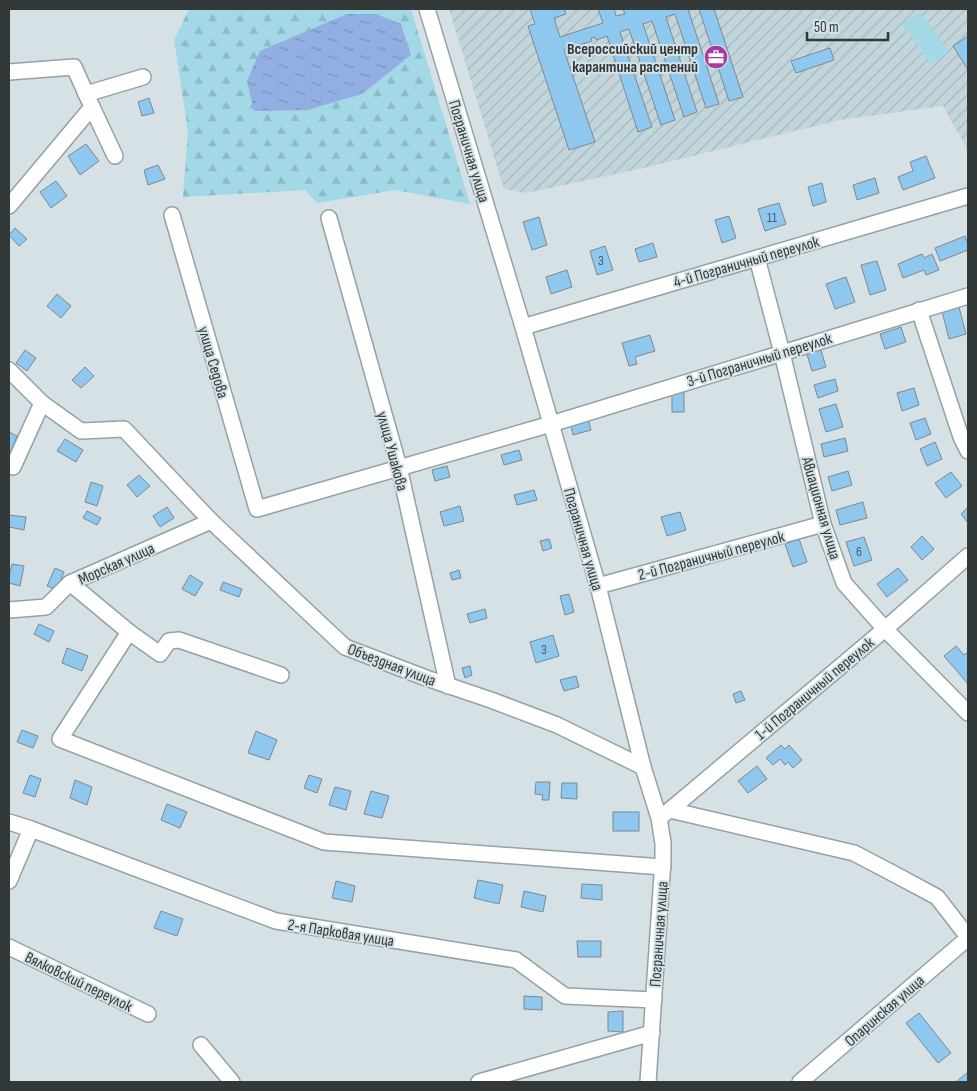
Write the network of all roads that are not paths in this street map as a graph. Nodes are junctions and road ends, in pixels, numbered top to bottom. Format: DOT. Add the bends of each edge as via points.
graph roads {
  1 [pos="427,9"];
  2 [pos="9,72"];
  3 [pos="143,77"];
  4 [pos="89,101"];
  5 [pos="115,156"];
  6 [pos="968,196"];
  7 [pos="9,206"];
  8 [pos="172,215"];
  9 [pos="329,218"];
  10 [pos="757,258"];
  11 [pos="968,296"];
  12 [pos="919,310"];
  13 [pos="523,327"];
  14 [pos="782,353"];
  15 [pos="9,370"];
  16 [pos="42,403"];
  17 [pos="551,424"];
  18 [pos="968,450"];
  19 [pos="9,465"];
  20 [pos="399,467"];
  21 [pos="211,521"];
  22 [pos="823,524"];
  23 [pos="968,556"];
  24 [pos="70,583"];
  25 [pos="598,586"];
  26 [pos="9,610"];
  27 [pos="885,629"];
  28 [pos="129,632"];
  29 [pos="281,676"];
  30 [pos="448,686"];
  31 [pos="968,713"];
  32 [pos="642,767"];
  33 [pos="664,814"];
  34 [pos="9,822"];
  35 [pos="31,829"];
  36 [pos="663,867"];
  37 [pos="9,881"];
  38 [pos="968,938"];
  39 [pos="9,947"];
  40 [pos="654,1000"];
  41 [pos="148,1014"];
  42 [pos="652,1033"];
  43 [pos="201,1045"];
  44 [pos="232,1082"];
  45 [pos="479,1082"];
  46 [pos="648,1082"];
  47 [pos="800,1082"];
  1 -- 13 [label="street, Пограничная улица"];
  2 -- 4 [label="street" via="74,67"];
  3 -- 4 [label="street"];
  4 -- 5 [label="street"];
  4 -- 7 [label="street"];
  6 -- 10 [label="street, 4-й Пограничный переулок"];
  8 -- 20 [label="street, улица Седова" via="257,509"];
  9 -- 20 [label="street, улица Ушакова"];
  10 -- 13 [label="street, 4-й Пограничный переулок"];
  10 -- 14 [label="street, Авиационная улица"];
  11 -- 12 [label="street, 3-й Пограничный переулок"];
  12 -- 14 [label="street, 3-й Пограничный переулок"];
  12 -- 18 [label="street"];
  13 -- 17 [label="street, Пограничная улица"];
  14 -- 17 [label="street, 3-й Пограничный переулок"];
  14 -- 22 [label="street, Авиационная улица"];
  15 -- 16 [label="street"];
  16 -- 19 [label="street" via="13,467"];
  16 -- 21 [label="street, Объездная улица" via="80,431 124,429"];
  17 -- 20 [label="street"];
  17 -- 25 [label="street, Пограничная улица"];
  20 -- 30 [label="street, улица Ушакова"];
  21 -- 24 [label="street, Морская улица"];
  21 -- 30 [label="street, Объездная улица" via="345,647"];
  22 -- 25 [label="street, 2-й Пограничный переулок"];
  22 -- 27 [label="street, Авиационная улица" via="844,583"];
  23 -- 27 [label="street, 1-й Пограничный переулок"];
  24 -- 26 [label="street" via="46,607"];
  24 -- 28 [label="street, Морская улица"];
  25 -- 32 [label="street, Пограничная улица"];
  27 -- 31 [label="street, Авиационная улица"];
  27 -- 33 [label="street, 1-й Пограничный переулок"];
  28 -- 29 [label="street, Морская улица" via="160,654 169,641 179,640"];
  28 -- 36 [label="street" via="60,740 324,842"];
  30 -- 32 [label="street, Объездная улица" via="557,725"];
  32 -- 33 [label="street, Пограничная улица"];
  33 -- 36 [label="street, Пограничная улица"];
  33 -- 38 [label="street" via="854,853 937,897"];
  34 -- 35 [label="street, 2-я Парковая улица"];
  35 -- 37 [label="street"];
  35 -- 40 [label="street, 2-я Парковая улица" via="276,921 516,960 565,996"];
  36 -- 40 [label="street, Пограничная улица"];
  38 -- 47 [label="street, Опаринская улица"];
  39 -- 41 [label="street, Вялковский переулок"];
  40 -- 42 [label="street, Пограничная улица"];
  42 -- 45 [label="street"];
  42 -- 46 [label="street, Пограничная улица"];
  43 -- 44 [label="street"];
}
